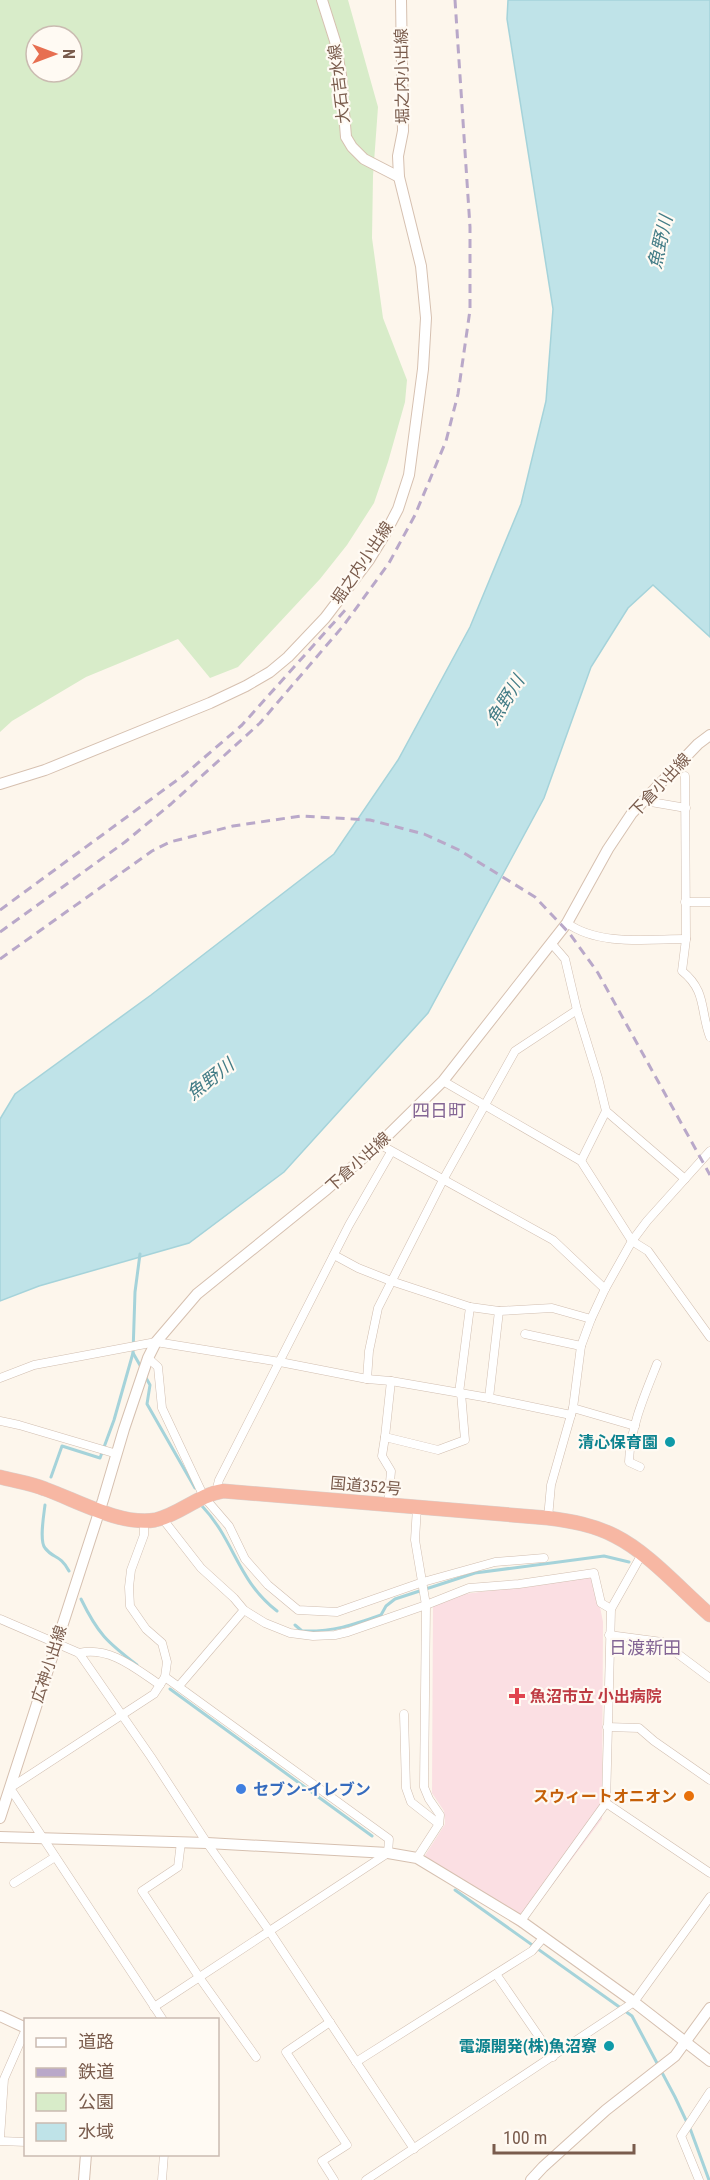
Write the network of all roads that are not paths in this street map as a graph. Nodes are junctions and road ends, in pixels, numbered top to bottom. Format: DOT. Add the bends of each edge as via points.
graph roads {
  1 [pos="322,0"];
  2 [pos="401,0"];
  3 [pos="399,177"];
  4 [pos="710,735"];
  5 [pos="685,776"];
  6 [pos="0,784"];
  7 [pos="647,798"];
  8 [pos="686,808"];
  9 [pos="685,902"];
  10 [pos="710,902"];
  11 [pos="567,923"];
  12 [pos="686,939"];
  13 [pos="552,944"];
  14 [pos="577,1010"];
  15 [pos="710,1037"];
  16 [pos="443,1081"];
  17 [pos="486,1105"];
  18 [pos="606,1111"];
  19 [pos="379,1144"];
  20 [pos="710,1151"];
  21 [pos="391,1152"];
  22 [pos="581,1161"];
  23 [pos="685,1179"];
  24 [pos="443,1180"];
  25 [pos="632,1241"];
  26 [pos="334,1255"];
  27 [pos="391,1281"];
  28 [pos="605,1289"];
  29 [pos="470,1307"];
  30 [pos="499,1311"];
  31 [pos="591,1319"];
  32 [pos="525,1334"];
  33 [pos="710,1337"];
  34 [pos="156,1342"];
  35 [pos="581,1346"];
  36 [pos="148,1358"];
  37 [pos="280,1362"];
  38 [pos="657,1364"];
  39 [pos="0,1378"];
  40 [pos="367,1379"];
  41 [pos="391,1381"];
  42 [pos="460,1393"];
  43 [pos="489,1398"];
  44 [pos="572,1412"];
  45 [pos="0,1421"];
  46 [pos="635,1426"];
  47 [pos="385,1437"];
  48 [pos="108,1452"];
  49 [pos="640,1467"];
  50 [pos="0,1477"];
  51 [pos="210,1495"];
  52 [pos="388,1505"];
  53 [pos="417,1507"];
  54 [pos="99,1510"];
  55 [pos="162,1518"];
  56 [pos="548,1518"];
  57 [pos="144,1521"];
  58 [pos="642,1554"];
  59 [pos="544,1558"];
  60 [pos="423,1586"];
  61 [pos="426,1605"];
  62 [pos="611,1609"];
  63 [pos="244,1610"];
  64 [pos="710,1616"];
  65 [pos="0,1619"];
  66 [pos="609,1635"];
  67 [pos="56,1642"];
  68 [pos="79,1653"];
  69 [pos="165,1677"];
  70 [pos="710,1678"];
  71 [pos="160,1685"];
  72 [pos="178,1686"];
  73 [pos="404,1714"];
  74 [pos="122,1715"];
  75 [pos="607,1726"];
  76 [pos="710,1780"];
  77 [pos="6,1792"];
  78 [pos="606,1803"];
  79 [pos="0,1818"];
  80 [pos="439,1824"];
  81 [pos="0,1837"];
  82 [pos="43,1839"];
  83 [pos="181,1842"];
  84 [pos="207,1843"];
  85 [pos="388,1853"];
  86 [pos="55,1857"];
  87 [pos="417,1858"];
  88 [pos="710,1873"];
  89 [pos="14,1883"];
  90 [pos="710,1897"];
  91 [pos="520,1921"];
  92 [pos="270,1932"];
  93 [pos="543,1938"];
  94 [pos="496,1974"];
  95 [pos="199,1977"];
  96 [pos="634,2002"];
  97 [pos="154,2007"];
  98 [pos="710,2008"];
  99 [pos="0,2016"];
  100 [pos="162,2018"];
  101 [pos="330,2022"];
  102 [pos="24,2028"];
  103 [pos="24,2034"];
  104 [pos="686,2043"];
  105 [pos="256,2057"];
  106 [pos="553,2057"];
  107 [pos="710,2061"];
  108 [pos="356,2062"];
  109 [pos="710,2092"];
  110 [pos="0,2139"];
  111 [pos="24,2142"];
  112 [pos="414,2149"];
  113 [pos="87,2156"];
  114 [pos="164,2156"];
  115 [pos="84,2180"];
  116 [pos="162,2180"];
  117 [pos="334,2180"];
  118 [pos="366,2180"];
  119 [pos="531,2180"];
  120 [pos="699,2180"];
  1 -- 3 [label="main road, 大石吉水線" via="335,41 346,137 364,159"];
  2 -- 3 [label="main road, 堀之内小出線" via="403,131"];
  3 -- 6 [label="main road, 堀之内小出線" via="421,266 426,318 423,369 409,475 398,508 369,560 325,618 270,672 210,703"];
  4 -- 7 [label="main road, 下倉小出線"];
  5 -- 8 [label="street"];
  7 -- 8 [label="street"];
  7 -- 11 [label="main road, 下倉小出線" via="608,849"];
  8 -- 9 [label="street"];
  9 -- 10 [label="street"];
  9 -- 12 [label="street"];
  11 -- 12 [label="street" via="605,939"];
  11 -- 13 [label="main road, 下倉小出線"];
  12 -- 15 [label="street" via="682,971 700,993"];
  13 -- 14 [label="street" via="565,958"];
  13 -- 16 [label="main road, 下倉小出線"];
  14 -- 17 [label="street" via="515,1051"];
  14 -- 18 [label="street"];
  16 -- 17 [label="street"];
  16 -- 19 [label="main road, 下倉小出線"];
  17 -- 22 [label="street"];
  17 -- 24 [label="street"];
  18 -- 22 [label="street"];
  18 -- 23 [label="street"];
  19 -- 21 [label="street"];
  19 -- 34 [label="main road, 下倉小出線" via="197,1294"];
  20 -- 23 [label="street"];
  21 -- 24 [label="street"];
  21 -- 26 [label="street"];
  22 -- 25 [label="street"];
  23 -- 25 [label="street"];
  24 -- 27 [label="street"];
  24 -- 28 [label="street" via="553,1240"];
  25 -- 28 [label="street"];
  25 -- 33 [label="street" via="648,1251"];
  26 -- 27 [label="street"];
  26 -- 37 [label="street"];
  27 -- 29 [label="street"];
  27 -- 40 [label="street" via="378,1308"];
  28 -- 31 [label="street"];
  29 -- 30 [label="street"];
  29 -- 42 [label="street"];
  30 -- 31 [label="street" via="552,1308"];
  30 -- 43 [label="street"];
  31 -- 35 [label="street"];
  32 -- 35 [label="street"];
  34 -- 36 [label="main road, 下倉小出線"];
  34 -- 37 [label="street"];
  34 -- 39 [label="street" via="34,1365"];
  35 -- 44 [label="street"];
  36 -- 48 [label="main road, 下倉小出線"];
  36 -- 51 [label="street" via="158,1367 162,1408"];
  37 -- 40 [label="street"];
  37 -- 51 [label="street"];
  38 -- 46 [label="street"];
  40 -- 41 [label="street"];
  41 -- 42 [label="street"];
  41 -- 47 [label="street"];
  42 -- 43 [label="street"];
  42 -- 47 [label="street" via="465,1440 438,1450"];
  43 -- 44 [label="street"];
  44 -- 46 [label="street"];
  44 -- 56 [label="street" via="551,1485"];
  45 -- 48 [label="street"];
  46 -- 49 [label="street" via="629,1462"];
  47 -- 52 [label="street" via="382,1456 391,1472"];
  48 -- 54 [label="main road, 下倉小出線"];
  50 -- 54 [label="highway, 国道352号" via="42,1487"];
  51 -- 52 [label="highway, 国道352号" via="267,1494"];
  51 -- 55 [label="highway, 国道352号"];
  51 -- 60 [label="street" via="245,1558 268,1585 298,1610 338,1612"];
  52 -- 53 [label="highway, 国道352号"];
  53 -- 56 [label="highway, 国道352号"];
  53 -- 60 [label="street" via="416,1539"];
  54 -- 57 [label="highway, 国道352号"];
  54 -- 67 [label="main road, 広神小出線"];
  55 -- 57 [label="highway, 国道352号"];
  55 -- 63 [label="street" via="201,1568"];
  56 -- 58 [label="highway, 国道352号" via="580,1523 615,1536"];
  57 -- 69 [label="street" via="140,1551 131,1570 130,1606 162,1643 167,1662"];
  58 -- 62 [label="street"];
  58 -- 64 [label="highway, 国道352号"];
  59 -- 60 [label="street" via="495,1562"];
  60 -- 61 [label="street"];
  61 -- 62 [label="street" via="469,1588 594,1573 602,1603"];
  61 -- 63 [label="street" via="348,1632 313,1636 290,1633"];
  61 -- 80 [label="street" via="424,1787 440,1815"];
  62 -- 66 [label="street"];
  63 -- 72 [label="street"];
  65 -- 67 [label="street"];
  66 -- 70 [label="street" via="662,1642"];
  66 -- 75 [label="street"];
  67 -- 68 [label="street"];
  67 -- 77 [label="main road, 広神小出線"];
  68 -- 71 [label="street" via="88,1651 121,1658"];
  68 -- 74 [label="street"];
  69 -- 71 [label="street"];
  69 -- 72 [label="street"];
  71 -- 74 [label="street" via="154,1694"];
  72 -- 85 [label="street" via="389,1839"];
  73 -- 80 [label="street" via="406,1788 411,1802"];
  74 -- 77 [label="street"];
  74 -- 84 [label="street"];
  75 -- 76 [label="street" via="639,1728"];
  75 -- 78 [label="street"];
  77 -- 79 [label="main road, 広神小出線"];
  77 -- 82 [label="street"];
  78 -- 88 [label="street"];
  78 -- 91 [label="street"];
  80 -- 87 [label="street"];
  81 -- 82 [label="main road"];
  82 -- 83 [label="main road"];
  82 -- 86 [label="street"];
  83 -- 84 [label="main road"];
  83 -- 95 [label="street" via="178,1867 142,1891"];
  84 -- 85 [label="main road"];
  84 -- 92 [label="street"];
  85 -- 87 [label="main road"];
  85 -- 92 [label="street"];
  86 -- 89 [label="street"];
  86 -- 97 [label="street"];
  87 -- 91 [label="main road"];
  90 -- 96 [label="street"];
  91 -- 93 [label="main road"];
  92 -- 95 [label="street"];
  92 -- 101 [label="street"];
  93 -- 94 [label="street" via="532,1951"];
  93 -- 96 [label="main road"];
  94 -- 106 [label="street"];
  94 -- 108 [label="street"];
  95 -- 97 [label="street"];
  95 -- 105 [label="street"];
  96 -- 104 [label="main road"];
  96 -- 106 [label="street"];
  97 -- 100 [label="street"];
  98 -- 104 [label="main road"];
  99 -- 102 [label="main road"];
  101 -- 108 [label="street"];
  101 -- 117 [label="street" via="286,2052 347,2145 322,2161"];
  103 -- 110 [label="street" via="4,2079"];
  104 -- 107 [label="main road"];
  104 -- 119 [label="main road"];
  106 -- 112 [label="street"];
  108 -- 112 [label="street"];
  109 -- 120 [label="street" via="681,2136"];
  110 -- 111 [label="street"];
  112 -- 118 [label="street"];
  113 -- 115 [label="main road"];
  114 -- 116 [label="street"];
}
